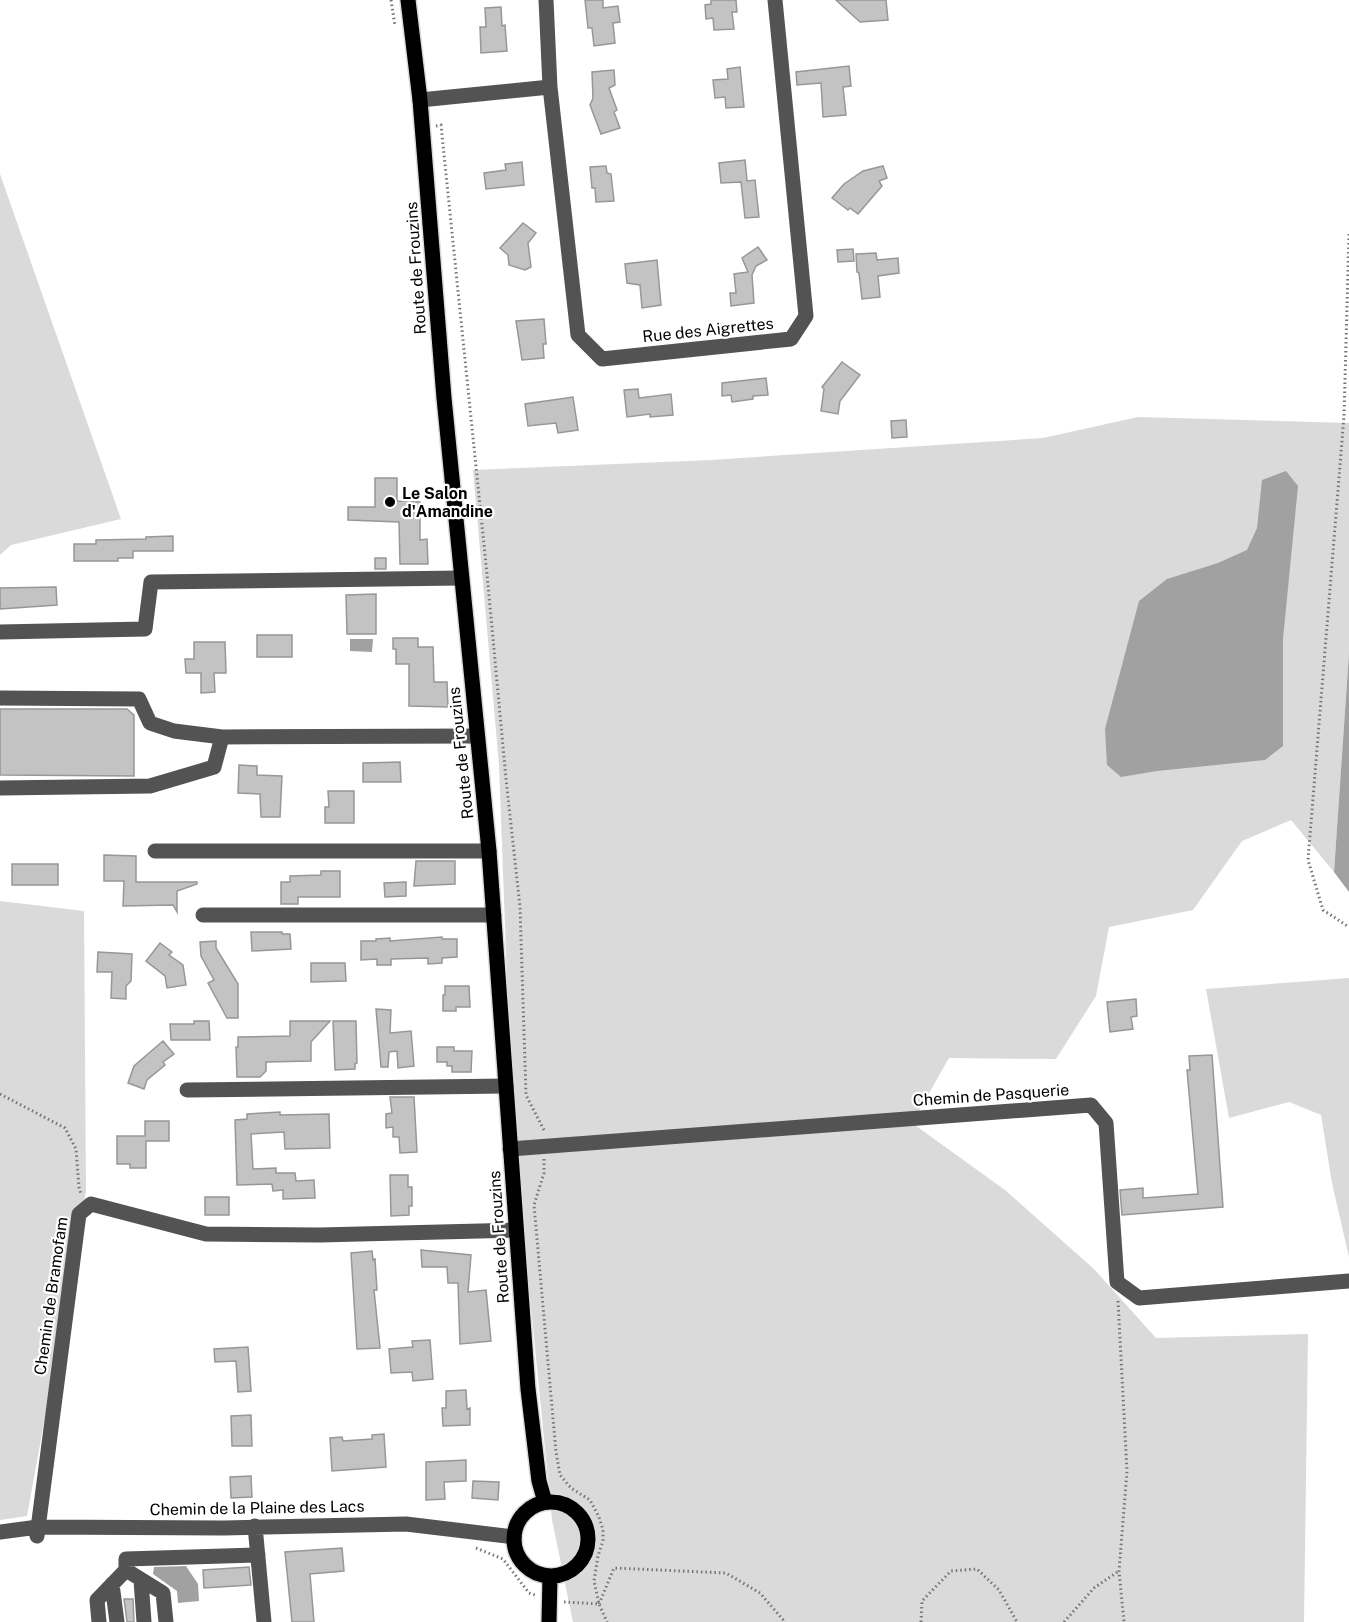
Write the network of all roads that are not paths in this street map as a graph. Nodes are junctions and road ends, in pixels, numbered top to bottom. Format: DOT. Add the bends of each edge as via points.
graph roads {
  1 [pos="408,0"];
  2 [pos="546,0"];
  3 [pos="775,0"];
  4 [pos="550,87"];
  5 [pos="420,100"];
  6 [pos="461,578"];
  7 [pos="0,632"];
  8 [pos="0,698"];
  9 [pos="477,736"];
  10 [pos="222,737"];
  11 [pos="0,788"];
  12 [pos="155,850"];
  13 [pos="489,851"];
  14 [pos="203,915"];
  15 [pos="494,915"];
  16 [pos="506,1086"];
  17 [pos="187,1089"];
  18 [pos="510,1149"];
  19 [pos="516,1230"];
  20 [pos="1349,1281"];
  21 [pos="545,1502"];
  22 [pos="255,1526"];
  23 [pos="0,1532"];
  24 [pos="38,1532"];
  25 [pos="514,1537"];
  26 [pos="258,1555"];
  27 [pos="126,1570"];
  28 [pos="550,1576"];
  29 [pos="141,1580"];
  30 [pos="112,1584"];
  31 [pos="99,1622"];
  32 [pos="117,1622"];
  33 [pos="144,1622"];
  34 [pos="166,1622"];
  35 [pos="264,1622"];
  36 [pos="549,1622"];
  1 -- 5 [label="main road, Route de Frouzins"];
  2 -- 4 [label="street, Rue des Aigrettes"];
  3 -- 4 [label="street, Rue des Aigrettes" via="806,316 790,339 602,359 578,334"];
  4 -- 5 [label="street"];
  5 -- 6 [label="main road, Route de Frouzins"];
  6 -- 7 [label="street" via="151,582 145,629"];
  6 -- 9 [label="main road, Route de Frouzins"];
  8 -- 10 [label="street" via="139,699 150,723 174,731"];
  9 -- 10 [label="street"];
  9 -- 13 [label="main road, Route de Frouzins"];
  10 -- 11 [label="street" via="214,767 150,786"];
  12 -- 13 [label="street"];
  13 -- 15 [label="main road, Route de Frouzins"];
  14 -- 15 [label="street"];
  15 -- 16 [label="main road, Route de Frouzins"];
  16 -- 17 [label="street"];
  16 -- 18 [label="main road, Route de Frouzins"];
  18 -- 19 [label="main road, Route de Frouzins"];
  18 -- 20 [label="street, Chemin de Pasquerie" via="1091,1105 1106,1123 1117,1282 1139,1298"];
  19 -- 21 [label="main road, Route de Frouzins" via="528,1389"];
  19 -- 24 [label="street, Chemin de Bramofam" via="206,1234 92,1204 79,1214"];
  21 -- 25 [label="main road" via="523,1514"];
  21 -- 28 [label="main road" via="569,1506 585,1524 588,1536 587,1548 577,1564 562,1574"];
  22 -- 24 [label="street, Chemin de la Plaine des Lacs"];
  22 -- 25 [label="street, Chemin de la Plaine des Lacs" via="406,1524"];
  22 -- 26 [label="street"];
  23 -- 24 [label="street, Chemin de la Plaine des Lacs"];
  25 -- 28 [label="main road" via="515,1549 528,1568"];
  26 -- 27 [label="street" via="126,1559"];
  26 -- 35 [label="street"];
  27 -- 29 [label="street"];
  27 -- 30 [label="street"];
  28 -- 36 [label="main road"];
  29 -- 33 [label="street"];
  29 -- 34 [label="street" via="163,1593"];
  30 -- 31 [label="street" via="97,1600"];
  30 -- 32 [label="street"];
}
